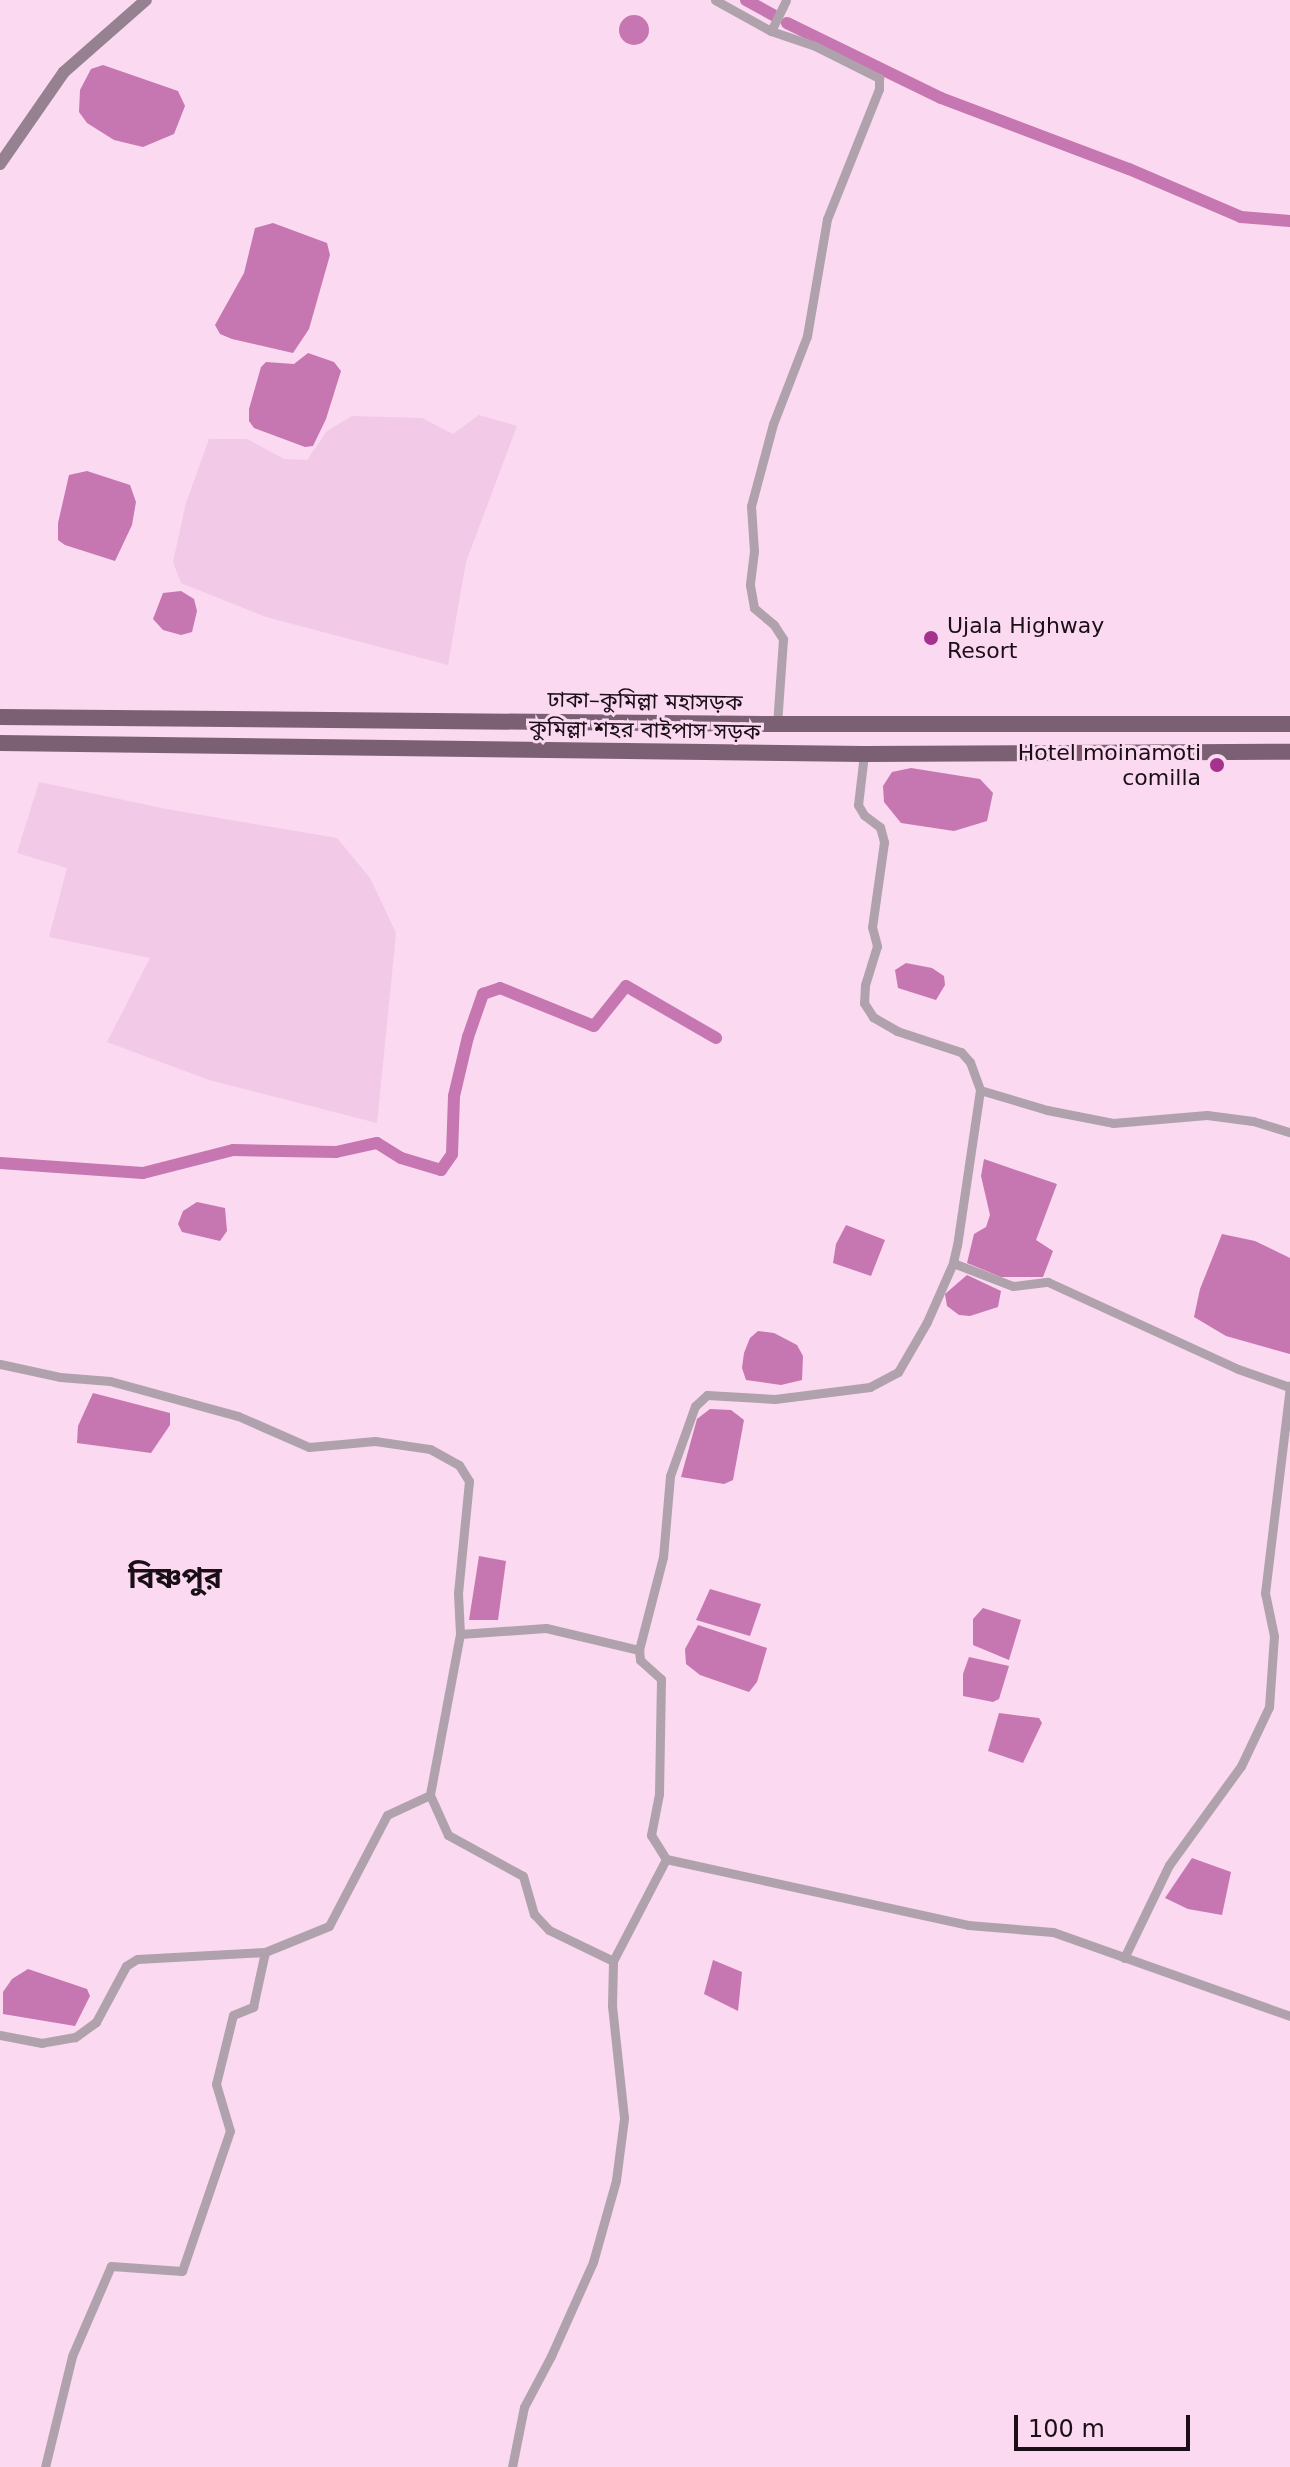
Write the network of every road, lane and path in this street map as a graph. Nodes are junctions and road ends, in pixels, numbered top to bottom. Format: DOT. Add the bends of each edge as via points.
graph roads {
  1 [pos="146,0"];
  2 [pos="715,0"];
  3 [pos="786,0"];
  4 [pos="771,31"];
  5 [pos="0,164"];
  6 [pos="0,717"];
  7 [pos="777,724"];
  8 [pos="1290,724"];
  9 [pos="0,743"];
  10 [pos="1290,752"];
  11 [pos="864,754"];
  12 [pos="980,1090"];
  13 [pos="1290,1132"];
  14 [pos="953,1263"];
  15 [pos="0,1364"];
  16 [pos="1290,1387"];
  17 [pos="460,1634"];
  18 [pos="639,1650"];
  19 [pos="430,1795"];
  20 [pos="666,1859"];
  21 [pos="265,1952"];
  22 [pos="1124,1958"];
  23 [pos="613,1961"];
  24 [pos="1290,2016"];
  25 [pos="0,2035"];
  26 [pos="45,2467"];
  27 [pos="512,2467"];
  1 -- 5 [label="main road" via="64,72"];
  2 -- 4 [label="street"];
  3 -- 4 [label="street"];
  4 -- 7 [label="street" via="879,78 827,219 807,336 773,424 751,506 754,608 783,639"];
  6 -- 7 [label="highway, ঢাকা–কুমিল্লা মহাসড়ক"];
  7 -- 8 [label="highway, ঢাকা–কুমিল্লা মহাসড়ক"];
  9 -- 11 [label="highway, কুমিল্লা শহর বাইপাস সড়ক"];
  10 -- 11 [label="highway, কুমিল্লা শহর বাইপাস সড়ক"];
  11 -- 12 [label="street" via="858,805 880,827 884,842 872,927 877,946 864,1003 873,1017 897,1031 961,1052"];
  12 -- 13 [label="street" via="1113,1123 1207,1115"];
  12 -- 14 [label="street"];
  14 -- 16 [label="street" via="1013,1286 1048,1282 1238,1369"];
  14 -- 18 [label="street" via="898,1372 870,1387 775,1399 707,1395 695,1406 670,1476 663,1557"];
  15 -- 17 [label="street" via="124,1385 238,1416 309,1447 375,1441 430,1449 459,1465 469,1481 458,1593"];
  16 -- 22 [label="street" via="1265,1593 1274,1636 1269,1707 1241,1766 1169,1865"];
  17 -- 18 [label="street" via="546,1628"];
  17 -- 19 [label="street"];
  18 -- 20 [label="street" via="640,1660 661,1679 659,1794 651,1835"];
  19 -- 21 [label="street" via="387,1815 329,1926"];
  19 -- 23 [label="street" via="448,1835 523,1876 534,1914 549,1930"];
  20 -- 22 [label="street" via="968,1925 1053,1932"];
  20 -- 23 [label="street"];
  21 -- 25 [label="street" via="137,1959 126,1966 96,2022 75,2037 42,2043"];
  21 -- 26 [label="street" via="253,2007 233,2015 216,2084 230,2131 182,2271 111,2266 72,2356"];
  22 -- 24 [label="street"];
  23 -- 27 [label="street" via="612,2006 624,2118 616,2180 593,2262 524,2407"];
}
